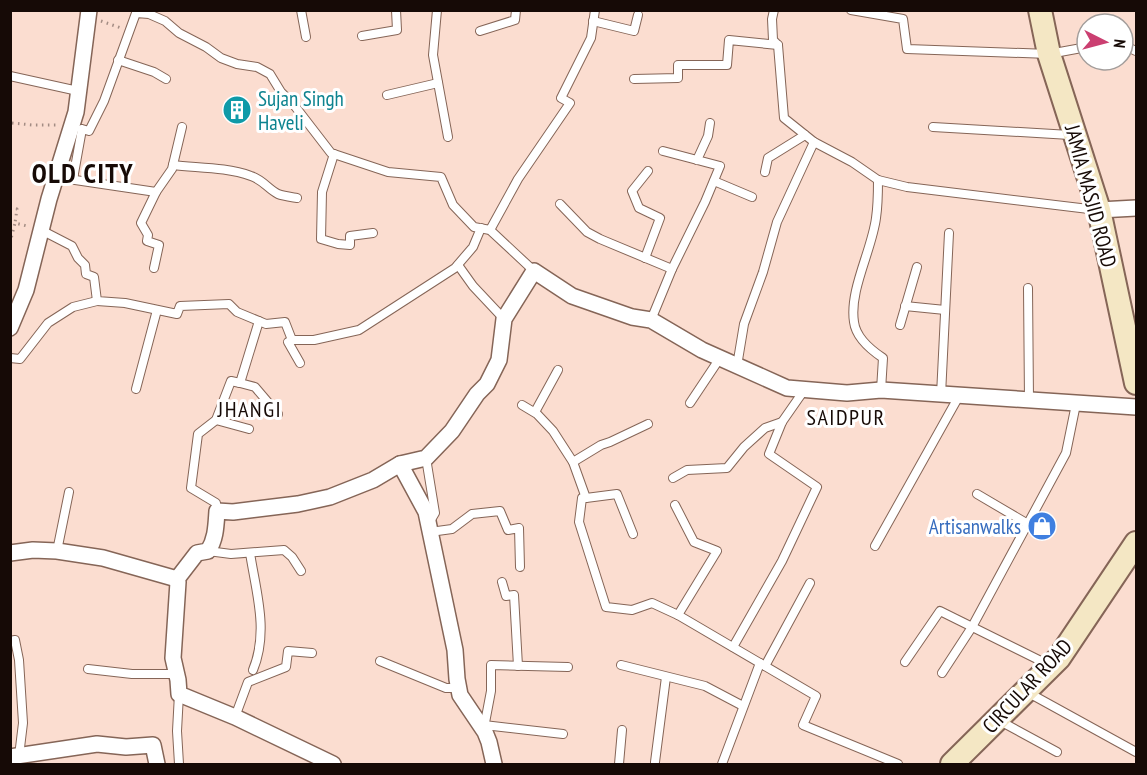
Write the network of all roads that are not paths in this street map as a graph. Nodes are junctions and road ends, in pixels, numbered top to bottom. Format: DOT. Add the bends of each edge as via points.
graph roads {
  1 [pos="301,10"];
  2 [pos="396,10"];
  3 [pos="437,10"];
  4 [pos="516,10"];
  5 [pos="595,10"];
  6 [pos="774,10"];
  7 [pos="851,10"];
  8 [pos="1040,10"];
  9 [pos="89,14"];
  10 [pos="638,15"];
  11 [pos="593,21"];
  12 [pos="480,31"];
  13 [pos="362,36"];
  14 [pos="306,37"];
  15 [pos="778,45"];
  16 [pos="1075,49"];
  17 [pos="1049,54"];
  18 [pos="118,60"];
  19 [pos="10,76"];
  20 [pos="166,79"];
  21 [pos="634,79"];
  22 [pos="438,83"];
  23 [pos="78,91"];
  24 [pos="387,95"];
  25 [pos="710,123"];
  26 [pos="182,127"];
  27 [pos="933,127"];
  28 [pos="805,135"];
  29 [pos="1075,135"];
  30 [pos="448,137"];
  31 [pos="814,142"];
  32 [pos="663,151"];
  33 [pos="334,154"];
  34 [pos="697,160"];
  35 [pos="173,165"];
  36 [pos="648,171"];
  37 [pos="765,172"];
  38 [pos="55,177"];
  39 [pos="73,179"];
  40 [pos="878,180"];
  41 [pos="714,181"];
  42 [pos="156,192"];
  43 [pos="752,196"];
  44 [pos="297,198"];
  45 [pos="560,204"];
  46 [pos="1137,208"];
  47 [pos="1099,210"];
  48 [pos="485,229"];
  49 [pos="41,230"];
  50 [pos="373,233"];
  51 [pos="949,233"];
  52 [pos="645,258"];
  53 [pos="458,265"];
  54 [pos="154,267"];
  55 [pos="917,267"];
  56 [pos="672,268"];
  57 [pos="534,271"];
  58 [pos="1028,288"];
  59 [pos="98,301"];
  60 [pos="905,306"];
  61 [pos="156,310"];
  62 [pos="945,310"];
  63 [pos="504,319"];
  64 [pos="651,320"];
  65 [pos="259,321"];
  66 [pos="900,325"];
  67 [pos="10,328"];
  68 [pos="292,340"];
  69 [pos="10,358"];
  70 [pos="720,358"];
  71 [pos="300,363"];
  72 [pos="736,366"];
  73 [pos="558,370"];
  74 [pos="240,383"];
  75 [pos="1137,383"];
  76 [pos="136,389"];
  77 [pos="805,389"];
  78 [pos="881,390"];
  79 [pos="941,394"];
  80 [pos="959,396"];
  81 [pos="1029,400"];
  82 [pos="690,403"];
  83 [pos="1076,404"];
  84 [pos="522,405"];
  85 [pos="1137,407"];
  86 [pos="535,412"];
  87 [pos="278,414"];
  88 [pos="216,420"];
  89 [pos="782,422"];
  90 [pos="648,424"];
  91 [pos="249,429"];
  92 [pos="426,458"];
  93 [pos="573,462"];
  94 [pos="400,464"];
  95 [pos="673,478"];
  96 [pos="69,492"];
  97 [pos="977,494"];
  98 [pos="586,498"];
  99 [pos="675,505"];
  100 [pos="217,511"];
  101 [pos="1028,524"];
  102 [pos="429,528"];
  103 [pos="633,534"];
  104 [pos="1137,543"];
  105 [pos="875,546"];
  106 [pos="57,551"];
  107 [pos="208,551"];
  108 [pos="10,553"];
  109 [pos="250,553"];
  110 [pos="520,567"];
  111 [pos="301,571"];
  112 [pos="177,579"];
  113 [pos="502,582"];
  114 [pos="810,583"];
  115 [pos="678,615"];
  116 [pos="972,627"];
  117 [pos="10,641"];
  118 [pos="733,647"];
  119 [pos="312,653"];
  120 [pos="380,661"];
  121 [pos="904,662"];
  122 [pos="762,664"];
  123 [pos="621,665"];
  124 [pos="518,666"];
  125 [pos="1051,666"];
  126 [pos="568,667"];
  127 [pos="88,669"];
  128 [pos="253,670"];
  129 [pos="942,673"];
  130 [pos="176,674"];
  131 [pos="666,677"];
  132 [pos="458,688"];
  133 [pos="1026,691"];
  134 [pos="179,694"];
  135 [pos="743,706"];
  136 [pos="235,717"];
  137 [pos="997,720"];
  138 [pos="484,727"];
  139 [pos="622,730"];
  140 [pos="563,734"];
  141 [pos="1057,752"];
  142 [pos="1137,752"];
  143 [pos="15,757"];
  144 [pos="655,762"];
  145 [pos="493,764"];
  146 [pos="157,765"];
  147 [pos="179,765"];
  148 [pos="333,765"];
  149 [pos="619,765"];
  150 [pos="722,765"];
  151 [pos="898,765"];
  152 [pos="952,765"];
  1 -- 14 [label="lane"];
  2 -- 13 [label="lane" via="397,30"];
  3 -- 22 [label="lane" via="434,55"];
  4 -- 12 [label="lane" via="515,20"];
  5 -- 11 [label="lane"];
  6 -- 15 [label="lane" via="773,40"];
  7 -- 17 [label="lane" via="903,20 907,49"];
  8 -- 17 [label="street, JAMIA MASJID ROAD"];
  9 -- 23 [label="street"];
  10 -- 11 [label="lane" via="634,31"];
  11 -- 48 [label="lane" via="591,38 561,98 570,103"];
  15 -- 21 [label="lane" via="729,40 727,65 678,65 678,78"];
  15 -- 28 [label="lane" via="784,118"];
  16 -- 17 [label="lane"];
  17 -- 29 [label="street, JAMIA MASJID ROAD"];
  18 -- 20 [label="lane"];
  18 -- 33 [label="lane" via="136,13 149,14 221,58 270,74"];
  18 -- 39 [label="lane" via="89,131 82,129"];
  19 -- 23 [label="lane"];
  22 -- 24 [label="lane"];
  22 -- 30 [label="lane"];
  23 -- 38 [label="street" via="76,112"];
  25 -- 34 [label="lane"];
  26 -- 35 [label="lane"];
  27 -- 29 [label="lane"];
  28 -- 31 [label="lane"];
  28 -- 37 [label="lane" via="768,159"];
  29 -- 47 [label="street, JAMIA MASJID ROAD"];
  31 -- 40 [label="lane"];
  31 -- 72 [label="lane" via="777,222 764,272 744,324"];
  32 -- 34 [label="lane"];
  33 -- 48 [label="lane" via="388,172 441,177 453,205 474,227"];
  33 -- 50 [label="lane" via="322,192 321,239 350,245 350,236"];
  34 -- 41 [label="lane" via="720,166"];
  35 -- 42 [label="lane"];
  35 -- 44 [label="lane" via="232,170 263,181 278,194"];
  36 -- 52 [label="lane" via="632,191 639,208 660,218"];
  38 -- 39 [label="lane"];
  38 -- 49 [label="street"];
  39 -- 42 [label="lane"];
  40 -- 47 [label="lane" via="907,187"];
  40 -- 78 [label="lane" via="876,218 854,299 854,324 861,338 883,358"];
  41 -- 43 [label="lane"];
  41 -- 56 [label="lane"];
  42 -- 54 [label="lane" via="141,223 147,241 159,245"];
  45 -- 52 [label="lane" via="587,232"];
  46 -- 47 [label="street"];
  47 -- 75 [label="street, JAMIA MASJID ROAD"];
  48 -- 53 [label="lane"];
  48 -- 57 [label="lane"];
  49 -- 59 [label="lane" via="72,246 85,265 86,274 94,277"];
  49 -- 67 [label="street" via="26,290"];
  51 -- 62 [label="lane"];
  52 -- 56 [label="lane"];
  53 -- 63 [label="lane"];
  53 -- 68 [label="lane" via="359,330 314,340"];
  55 -- 60 [label="lane"];
  56 -- 64 [label="lane"];
  57 -- 63 [label="street"];
  57 -- 64 [label="street" via="572,296"];
  58 -- 81 [label="lane"];
  59 -- 61 [label="lane"];
  59 -- 69 [label="lane" via="73,307 48,323 20,359"];
  60 -- 62 [label="lane"];
  60 -- 66 [label="lane"];
  61 -- 65 [label="lane" via="177,314 180,306 230,304 237,312"];
  61 -- 76 [label="lane"];
  62 -- 79 [label="lane"];
  63 -- 92 [label="street" via="499,360 487,384"];
  64 -- 70 [label="street"];
  65 -- 68 [label="lane" via="285,322"];
  65 -- 74 [label="lane"];
  68 -- 71 [label="lane" via="288,342"];
  70 -- 72 [label="street"];
  70 -- 82 [label="lane"];
  72 -- 77 [label="street" via="788,388"];
  73 -- 86 [label="lane"];
  74 -- 87 [label="lane" via="255,387"];
  74 -- 88 [label="lane" via="231,381"];
  77 -- 78 [label="street" via="847,393"];
  77 -- 89 [label="lane"];
  78 -- 79 [label="street"];
  79 -- 80 [label="street"];
  80 -- 81 [label="street"];
  80 -- 105 [label="lane"];
  81 -- 83 [label="street"];
  83 -- 85 [label="street"];
  83 -- 101 [label="lane" via="1066,453"];
  84 -- 86 [label="lane"];
  86 -- 93 [label="lane"];
  88 -- 91 [label="lane"];
  88 -- 100 [label="lane" via="198,434 191,488 216,503"];
  89 -- 95 [label="lane" via="765,428 727,468 687,470"];
  89 -- 118 [label="lane" via="769,454 817,487 782,561"];
  90 -- 93 [label="lane"];
  92 -- 94 [label="street"];
  92 -- 102 [label="lane" via="435,513"];
  93 -- 98 [label="lane"];
  94 -- 100 [label="street" via="330,497 277,507"];
  94 -- 102 [label="street" via="426,512"];
  96 -- 106 [label="lane"];
  97 -- 101 [label="lane"];
  98 -- 103 [label="lane" via="617,494"];
  98 -- 115 [label="lane" via="582,498 579,522 606,607 632,610 652,603"];
  99 -- 115 [label="lane" via="694,542 717,551"];
  100 -- 107 [label="street" via="215,535"];
  101 -- 116 [label="lane"];
  102 -- 110 [label="lane" via="452,529 472,514 500,511 508,530 519,528"];
  102 -- 132 [label="street" via="455,650"];
  104 -- 125 [label="street, CIRCULAR ROAD"];
  106 -- 108 [label="street"];
  106 -- 112 [label="street" via="103,558"];
  107 -- 109 [label="lane"];
  107 -- 112 [label="street" via="197,552"];
  109 -- 111 [label="lane" via="284,550"];
  109 -- 128 [label="lane" via="262,635"];
  112 -- 130 [label="street" via="173,658"];
  113 -- 124 [label="lane" via="506,596 514,595"];
  114 -- 122 [label="lane"];
  115 -- 118 [label="lane"];
  116 -- 121 [label="lane" via="940,611"];
  116 -- 125 [label="lane"];
  116 -- 129 [label="lane"];
  117 -- 143 [label="lane" via="15,640 19,660 22,723"];
  118 -- 122 [label="lane"];
  119 -- 136 [label="lane" via="288,651 286,666 248,682"];
  120 -- 132 [label="lane" via="446,688"];
  122 -- 135 [label="lane"];
  122 -- 151 [label="lane" via="816,696 803,725"];
  123 -- 131 [label="lane"];
  124 -- 126 [label="lane"];
  124 -- 138 [label="lane" via="491,665"];
  125 -- 133 [label="street, CIRCULAR ROAD"];
  127 -- 130 [label="lane"];
  130 -- 134 [label="street"];
  131 -- 135 [label="lane" via="705,686"];
  131 -- 144 [label="lane"];
  132 -- 138 [label="street"];
  133 -- 137 [label="street, CIRCULAR ROAD"];
  133 -- 142 [label="lane"];
  134 -- 136 [label="street"];
  134 -- 147 [label="lane"];
  135 -- 150 [label="lane"];
  136 -- 148 [label="street"];
  137 -- 141 [label="lane"];
  137 -- 152 [label="street, CIRCULAR ROAD"];
  138 -- 140 [label="lane"];
  138 -- 145 [label="street"];
  139 -- 149 [label="lane"];
  143 -- 146 [label="street" via="97,744 153,745"];
}
